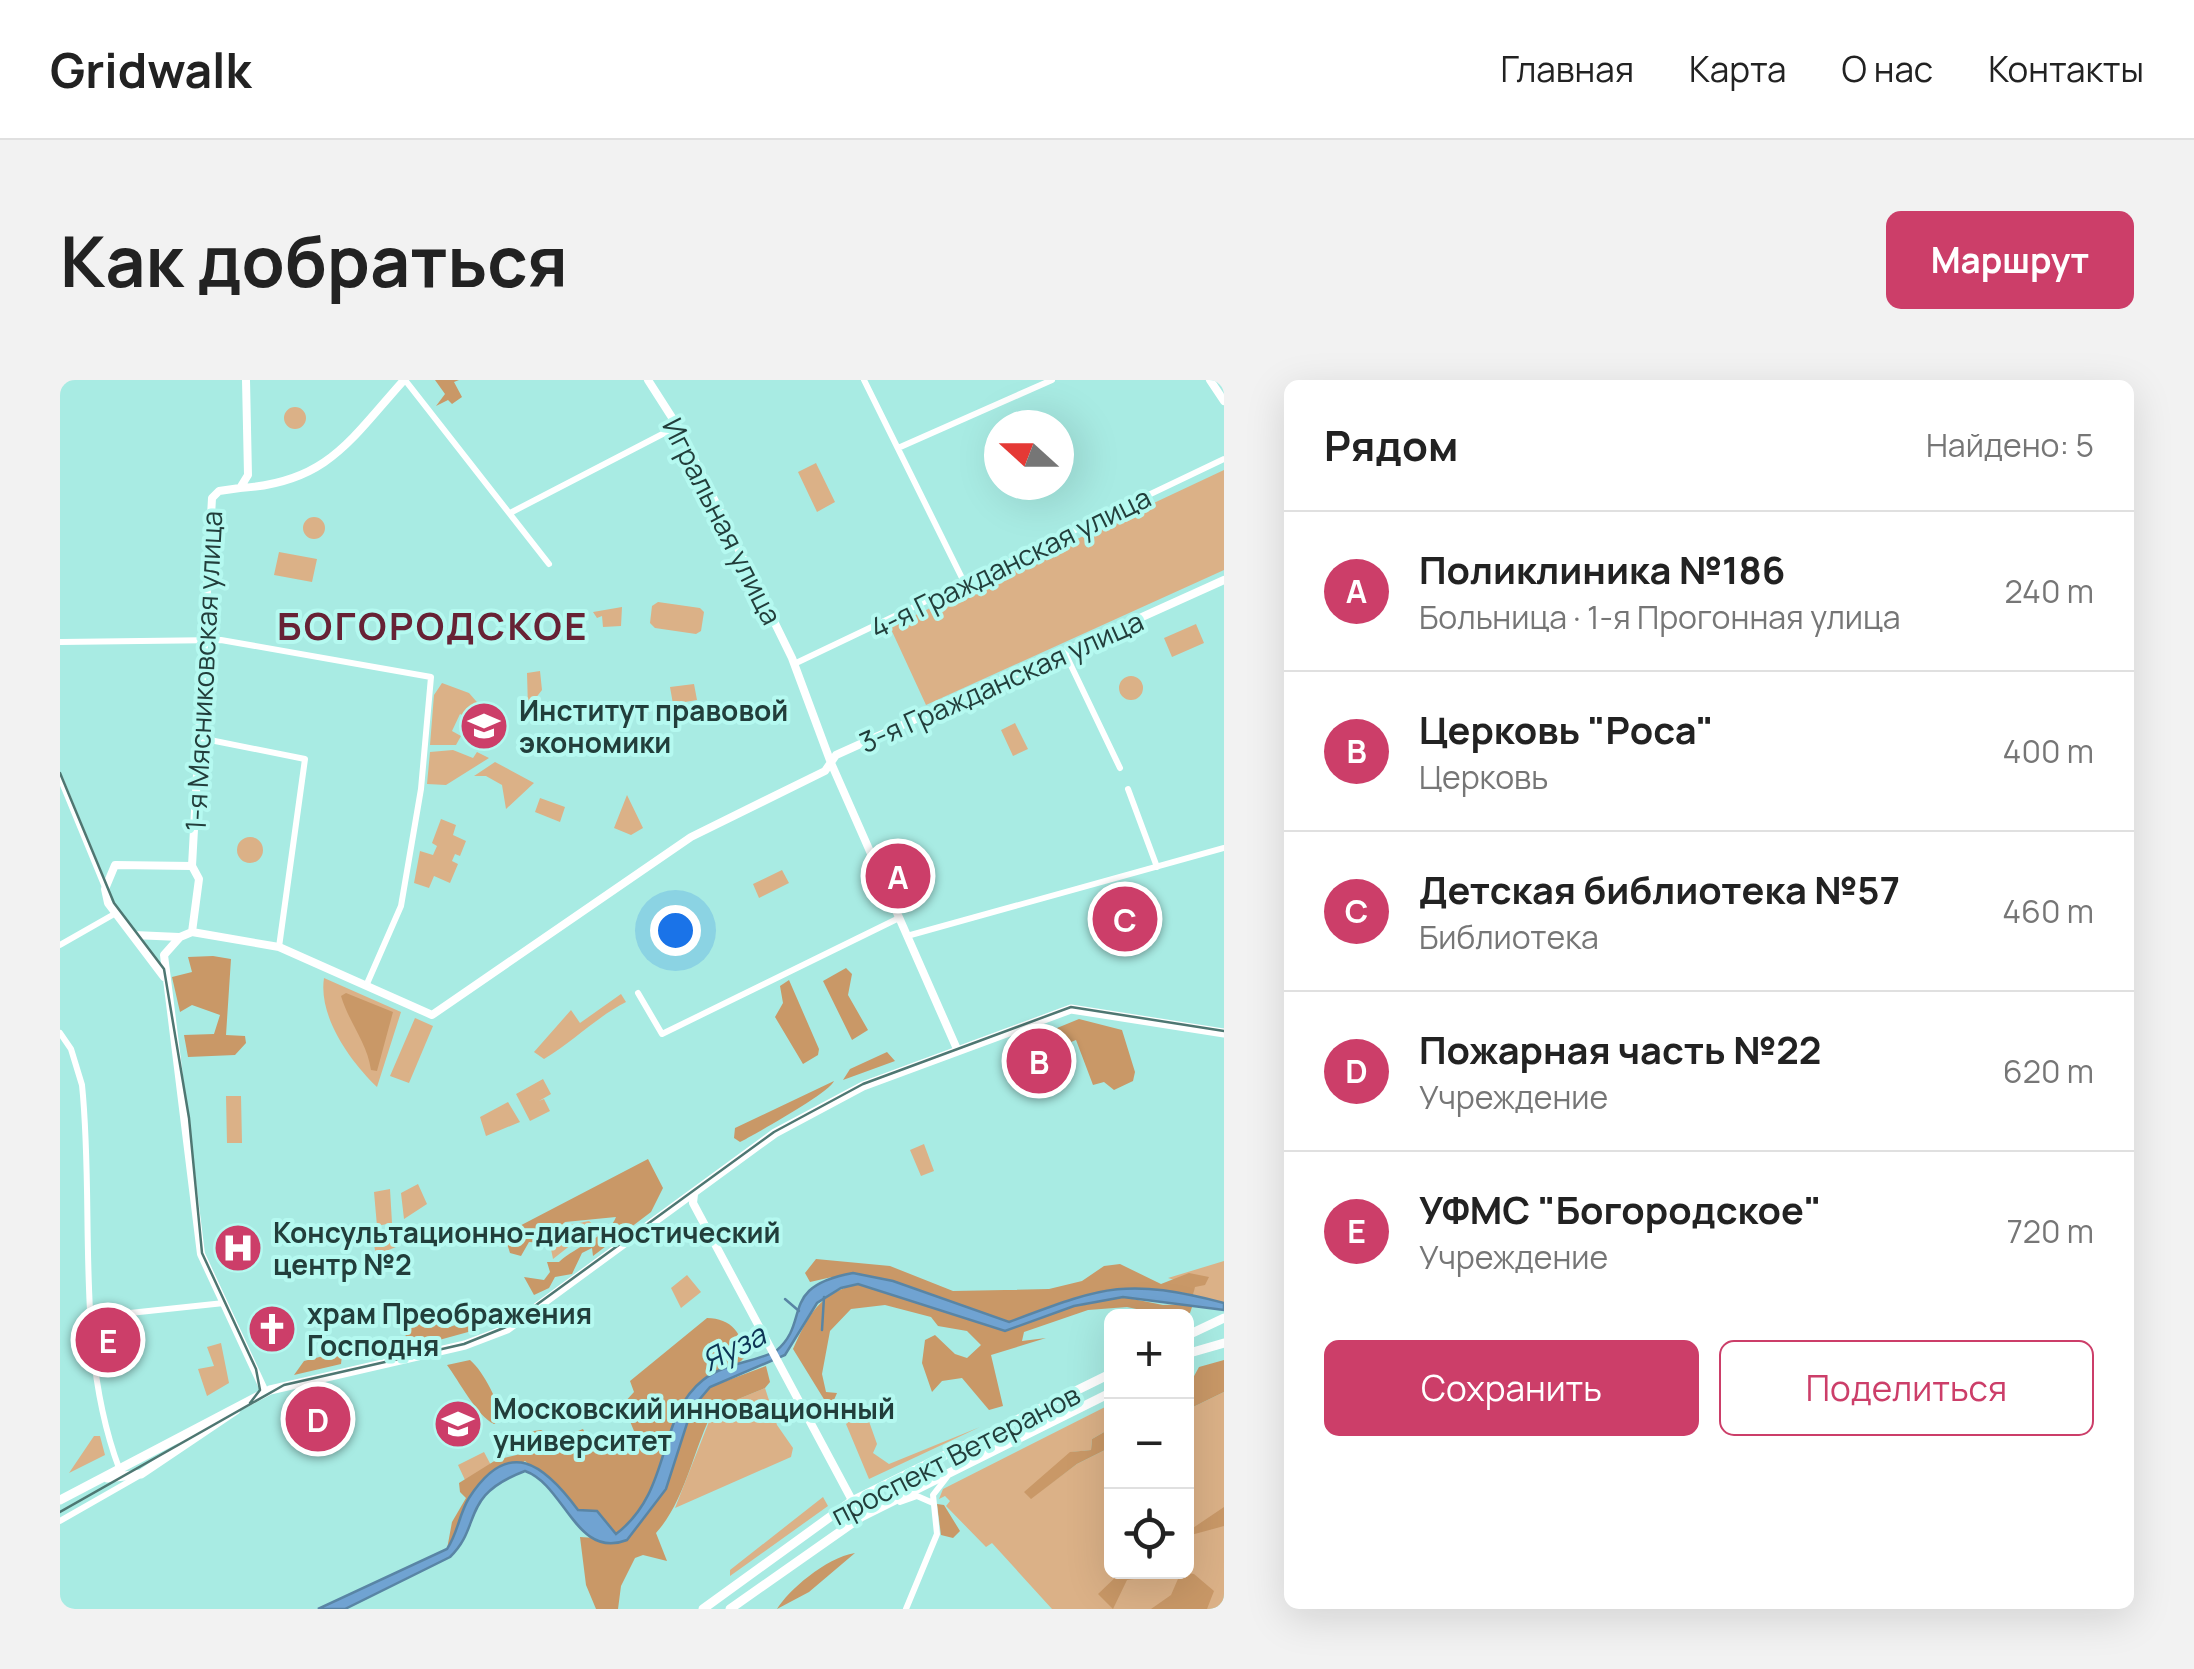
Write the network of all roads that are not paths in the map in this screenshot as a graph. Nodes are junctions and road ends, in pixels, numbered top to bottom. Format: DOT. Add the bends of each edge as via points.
graph roads {
  1 [pos="246,380"];
  2 [pos="405,380"];
  3 [pos="648,380"];
  4 [pos="864,380"];
  5 [pos="1020,380"];
  6 [pos="1052,380"];
  7 [pos="1210,380"];
  8 [pos="1026,390"];
  9 [pos="1224,400"];
  10 [pos="678,426"];
  11 [pos="898,448"];
  12 [pos="1224,459"];
  13 [pos="240,488"];
  14 [pos="510,513"];
  15 [pos="550,564"];
  16 [pos="1224,580"];
  17 [pos="965,584"];
  18 [pos="204,641"];
  19 [pos="60,642"];
  20 [pos="1065,653"];
  21 [pos="794,664"];
  22 [pos="200,738"];
  23 [pos="831,763"];
  24 [pos="1120,768"];
  25 [pos="60,778"];
  26 [pos="1128,789"];
  27 [pos="1224,848"];
  28 [pos="96,861"];
  29 [pos="116,866"];
  30 [pos="192,866"];
  31 [pos="1158,867"];
  32 [pos="105,888"];
  33 [pos="116,912"];
  34 [pos="899,918"];
  35 [pos="192,932"];
  36 [pos="134,935"];
  37 [pos="907,936"];
  38 [pos="180,937"];
  39 [pos="60,945"];
  40 [pos="279,947"];
  41 [pos="164,977"];
  42 [pos="366,988"];
  43 [pos="638,993"];
  44 [pos="60,1033"];
  45 [pos="1224,1033"];
  46 [pos="957,1049"];
  47 [pos="694,1194"];
  48 [pos="676,1208"];
  49 [pos="707,1228"];
  50 [pos="224,1303"];
  51 [pos="92,1318"];
  52 [pos="1224,1318"];
  53 [pos="1194,1332"];
  54 [pos="1224,1343"];
  55 [pos="1194,1352"];
  56 [pos="1104,1378"];
  57 [pos="265,1392"];
  58 [pos="1104,1396"];
  59 [pos="241,1404"];
  60 [pos="957,1468"];
  61 [pos="122,1473"];
  62 [pos="141,1474"];
  63 [pos="60,1500"];
  64 [pos="852,1501"];
  65 [pos="934,1504"];
  66 [pos="863,1515"];
  67 [pos="60,1521"];
  68 [pos="704,1609"];
  69 [pos="730,1609"];
  70 [pos="906,1609"];
  1 -- 13 [label="street, 1-я Мясниковская улица" via="248,475"];
  2 -- 13 [label="street" via="361,430 302,478"];
  2 -- 14 [label="street"];
  3 -- 10 [label="street, Игральная улица"];
  4 -- 11 [label="street"];
  5 -- 8 [label="street"];
  6 -- 8 [label="street"];
  7 -- 9 [label="street"];
  8 -- 11 [label="street"];
  10 -- 14 [label="street"];
  10 -- 21 [label="street, Игральная улица"];
  11 -- 17 [label="street"];
  12 -- 17 [label="street, 4-я Гражданская улица"];
  13 -- 18 [label="street, 1-я Мясниковская улица" via="212,498"];
  14 -- 15 [label="street"];
  16 -- 20 [label="street, 3-я Гражданская улица"];
  17 -- 21 [label="street, 4-я Гражданская улица"];
  18 -- 19 [label="street"];
  18 -- 22 [label="street, 1-я Мясниковская улица"];
  18 -- 42 [label="street" via="431,677 402,906"];
  20 -- 23 [label="street, 3-я Гражданская улица" via="836,755"];
  20 -- 24 [label="street"];
  21 -- 23 [label="street, Игральная улица"];
  22 -- 30 [label="street, 1-я Мясниковская улица"];
  22 -- 40 [label="street" via="305,760"];
  23 -- 34 [label="street, Игральная улица"];
  23 -- 42 [label="street, 3-я Гражданская улица" via="691,837 432,1016"];
  25 -- 28 [label="street"];
  26 -- 31 [label="street"];
  27 -- 31 [label="street"];
  28 -- 29 [label="street"];
  28 -- 32 [label="street"];
  29 -- 30 [label="street"];
  29 -- 32 [label="street"];
  30 -- 35 [label="street" via="199,880"];
  31 -- 37 [label="street"];
  32 -- 33 [label="street"];
  33 -- 36 [label="street"];
  33 -- 39 [label="street"];
  34 -- 37 [label="street, Игральная улица"];
  34 -- 43 [label="street" via="662,1034"];
  35 -- 38 [label="street"];
  35 -- 40 [label="street"];
  36 -- 38 [label="street"];
  36 -- 41 [label="street"];
  37 -- 46 [label="street, Игральная улица"];
  38 -- 41 [label="street" via="164,955"];
  40 -- 42 [label="street"];
  41 -- 50 [label="street" via="200,1254"];
  44 -- 51 [label="street" via="77,1064 84,1102"];
  45 -- 46 [label="main road" via="1071,1009"];
  46 -- 47 [label="main road" via="821,1105"];
  47 -- 48 [label="main road"];
  47 -- 49 [label="street"];
  48 -- 49 [label="street" via="694,1213"];
  48 -- 57 [label="main road" via="536,1311 490,1336"];
  49 -- 64 [label="street"];
  50 -- 51 [label="street"];
  50 -- 57 [label="street"];
  51 -- 61 [label="street" via="106,1426"];
  52 -- 53 [label="main road"];
  54 -- 55 [label="main road"];
  56 -- 64 [label="main road, проспект Ветеранов"];
  57 -- 59 [label="main road"];
  58 -- 60 [label="main road, проспект Ветеранов"];
  59 -- 61 [label="main road"];
  59 -- 62 [label="main road"];
  60 -- 65 [label="street" via="937,1488"];
  60 -- 66 [label="main road, проспект Ветеранов"];
  61 -- 62 [label="main road"];
  61 -- 63 [label="main road"];
  62 -- 67 [label="street"];
  64 -- 66 [label="street"];
  64 -- 68 [label="main road, проспект Ветеранов"];
  65 -- 66 [label="street" via="917,1496"];
  65 -- 70 [label="street" via="937,1534"];
  66 -- 69 [label="main road, проспект Ветеранов"];
}
